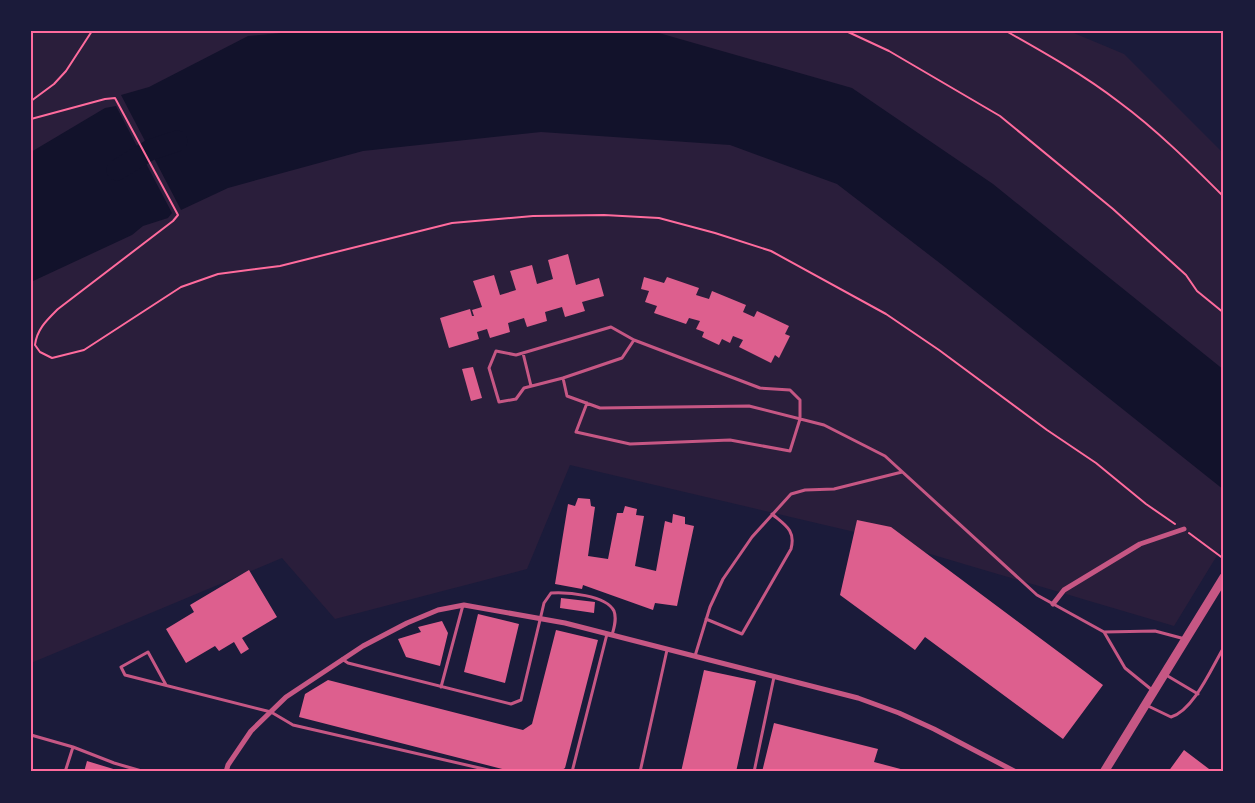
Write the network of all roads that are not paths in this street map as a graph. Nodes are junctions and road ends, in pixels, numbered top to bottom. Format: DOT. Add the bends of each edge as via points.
graph roads {
  1 [pos="634,340"];
  2 [pos="523,353"];
  3 [pos="563,378"];
  4 [pos="531,386"];
  5 [pos="587,403"];
  6 [pos="800,419"];
  7 [pos="903,472"];
  8 [pos="772,514"];
  9 [pos="1184,530"];
  10 [pos="1224,577"];
  11 [pos="1053,604"];
  12 [pos="464,605"];
  13 [pos="541,618"];
  14 [pos="706,619"];
  15 [pos="1104,632"];
  16 [pos="610,634"];
  17 [pos="1186,639"];
  18 [pos="1224,647"];
  19 [pos="667,649"];
  20 [pos="694,656"];
  21 [pos="341,659"];
  22 [pos="1164,674"];
  23 [pos="774,676"];
  24 [pos="166,685"];
  25 [pos="441,687"];
  26 [pos="1154,691"];
  27 [pos="1198,694"];
  28 [pos="1145,705"];
  29 [pos="271,712"];
  30 [pos="31,735"];
  31 [pos="73,747"];
  32 [pos="65,772"];
  33 [pos="145,772"];
  34 [pos="226,772"];
  35 [pos="497,772"];
  36 [pos="572,772"];
  37 [pos="640,772"];
  38 [pos="754,772"];
  39 [pos="1016,772"];
  40 [pos="1104,772"];
  1 -- 2 [label="lane" via="611,327"];
  1 -- 3 [label="lane" via="622,358"];
  1 -- 6 [label="lane" via="760,388 790,390 800,400"];
  2 -- 4 [label="lane"];
  2 -- 4 [label="lane" via="516,355 496,351 489,368 499,402 516,399 524,388"];
  3 -- 4 [label="lane"];
  3 -- 5 [label="lane" via="568,396"];
  5 -- 6 [label="lane" via="600,408 749,406"];
  5 -- 6 [label="lane" via="576,432 630,444 730,440 790,451"];
  6 -- 7 [label="lane" via="824,425 885,456"];
  7 -- 8 [label="lane" via="834,489 791,494"];
  7 -- 11 [label="lane" via="1030,589"];
  8 -- 14 [label="lane" via="752,536 723,579"];
  8 -- 14 [label="lane" via="790,530 794,540 792,549 742,634"];
  9 -- 11 [label="street" via="1140,544 1064,590"];
  10 -- 17 [label="street"];
  11 -- 15 [label="lane"];
  12 -- 13 [label="street"];
  12 -- 21 [label="street" via="438,610 407,623"];
  12 -- 25 [label="lane"];
  13 -- 16 [label="street"];
  13 -- 16 [label="lane" via="544,603 551,594 565,592 589,596 614,611 616,620"];
  13 -- 25 [label="lane" via="520,700 511,704"];
  14 -- 20 [label="lane"];
  15 -- 17 [label="lane" via="1155,631"];
  15 -- 26 [label="lane" via="1125,668"];
  16 -- 19 [label="street"];
  16 -- 36 [label="lane"];
  17 -- 22 [label="street"];
  18 -- 27 [label="lane"];
  19 -- 20 [label="street"];
  19 -- 37 [label="lane"];
  20 -- 23 [label="street"];
  21 -- 25 [label="lane"];
  21 -- 29 [label="street" via="286,697"];
  22 -- 26 [label="street"];
  22 -- 27 [label="lane"];
  23 -- 38 [label="lane"];
  23 -- 39 [label="street" via="858,698 900,713"];
  24 -- 24 [label="lane" via="125,675 121,667 148,652"];
  24 -- 29 [label="lane"];
  26 -- 28 [label="street"];
  27 -- 28 [label="lane" via="1179,715 1172,717"];
  28 -- 40 [label="street"];
  29 -- 34 [label="street" via="251,731"];
  29 -- 35 [label="lane" via="293,725"];
  30 -- 31 [label="lane"];
  31 -- 32 [label="lane"];
  31 -- 33 [label="lane"];
}
